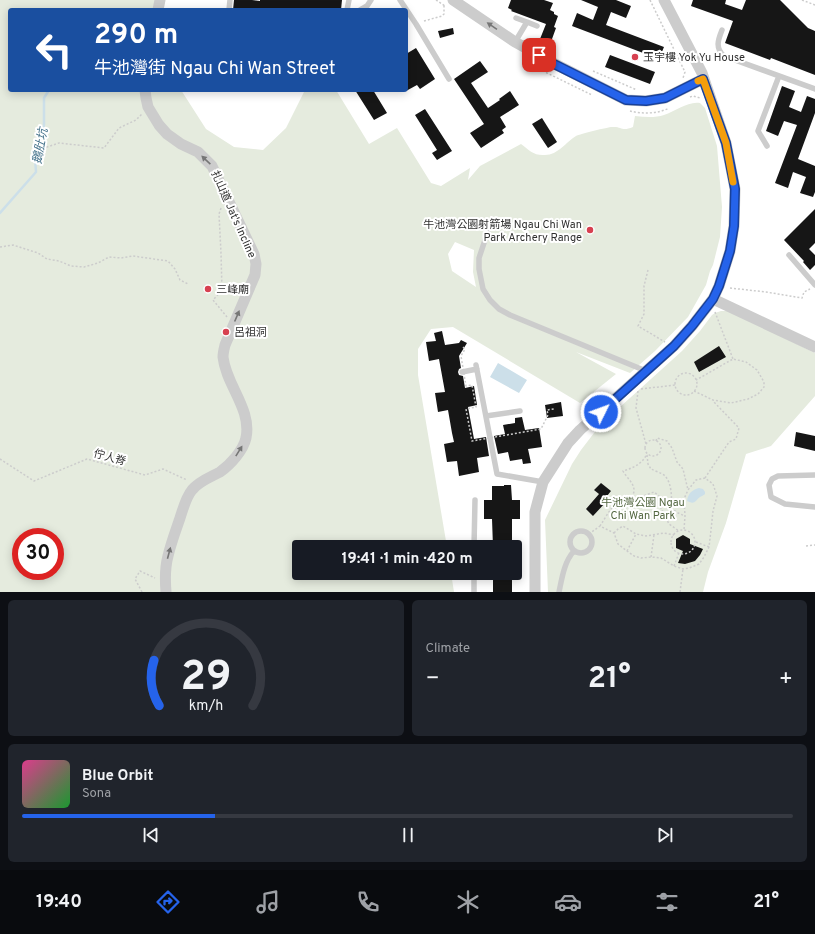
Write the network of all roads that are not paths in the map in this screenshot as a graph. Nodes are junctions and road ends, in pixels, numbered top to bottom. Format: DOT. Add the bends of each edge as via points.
graph roads {
  1 [pos="371,0"];
  2 [pos="664,0"];
  3 [pos="449,3"];
  4 [pos="364,8"];
  5 [pos="408,12"];
  6 [pos="516,18"];
  7 [pos="527,22"];
  8 [pos="537,26"];
  9 [pos="722,30"];
  10 [pos="515,42"];
  11 [pos="779,76"];
  12 [pos="449,79"];
  13 [pos="703,79"];
  14 [pos="815,89"];
  15 [pos="145,92"];
  16 [pos="767,146"];
  17 [pos="490,228"];
  18 [pos="789,255"];
  19 [pos="815,286"];
  20 [pos="713,299"];
  21 [pos="815,347"];
  22 [pos="646,371"];
  23 [pos="462,372"];
  24 [pos="520,411"];
  25 [pos="486,416"];
  26 [pos="815,475"];
  27 [pos="543,482"];
  28 [pos="475,500"];
  29 [pos="815,508"];
  30 [pos="474,540"];
  31 [pos="574,551"];
  32 [pos="474,580"];
  33 [pos="166,592"];
  34 [pos="474,592"];
  35 [pos="535,592"];
  36 [pos="559,592"];
  1 -- 4 [label="lane"];
  2 -- 13 [label="street" via="702,72"];
  10 -- 3 [label="street, one-way"];
  5 -- 12 [label="lane"];
  6 -- 7 [label="lane"];
  7 -- 8 [label="lane"];
  7 -- 10 [label="lane"];
  9 -- 11 [label="lane" via="718,45 724,56"];
  10 -- 13 [label="street" via="626,100 646,101 665,98"];
  11 -- 14 [label="lane"];
  11 -- 16 [label="lane" via="758,131"];
  13 -- 20 [label="street" via="726,143 735,189 730,251"];
  33 -- 15 [label="street, 扎山道 Jat's Incline, one-way" via="168,556 191,490 231,463 246,440 245,415 225,368 223,356 225,345 255,274 256,264 254,254 212,166 198,152 181,144 159,125 148,107"];
  17 -- 22 [label="lane" via="479,258 480,268 483,289 499,309"];
  18 -- 19 [label="lane"];
  20 -- 21 [label="street"];
  20 -- 22 [label="street" via="674,346"];
  22 -- 27 [label="street" via="580,430 568,443"];
  23 -- 25 [label="lane" via="477,367"];
  24 -- 25 [label="lane"];
  25 -- 27 [label="lane" via="497,474"];
  26 -- 29 [label="lane" via="778,476 772,479 769,485 771,497 785,504"];
  27 -- 35 [label="street" via="536,512"];
  28 -- 30 [label="lane"];
  31 -- 31 [label="lane" via="569,541 572,534 579,531 589,534 592,544 588,550 581,553"];
  31 -- 36 [label="lane" via="563,574"];
  32 -- 34 [label="lane"];
}
